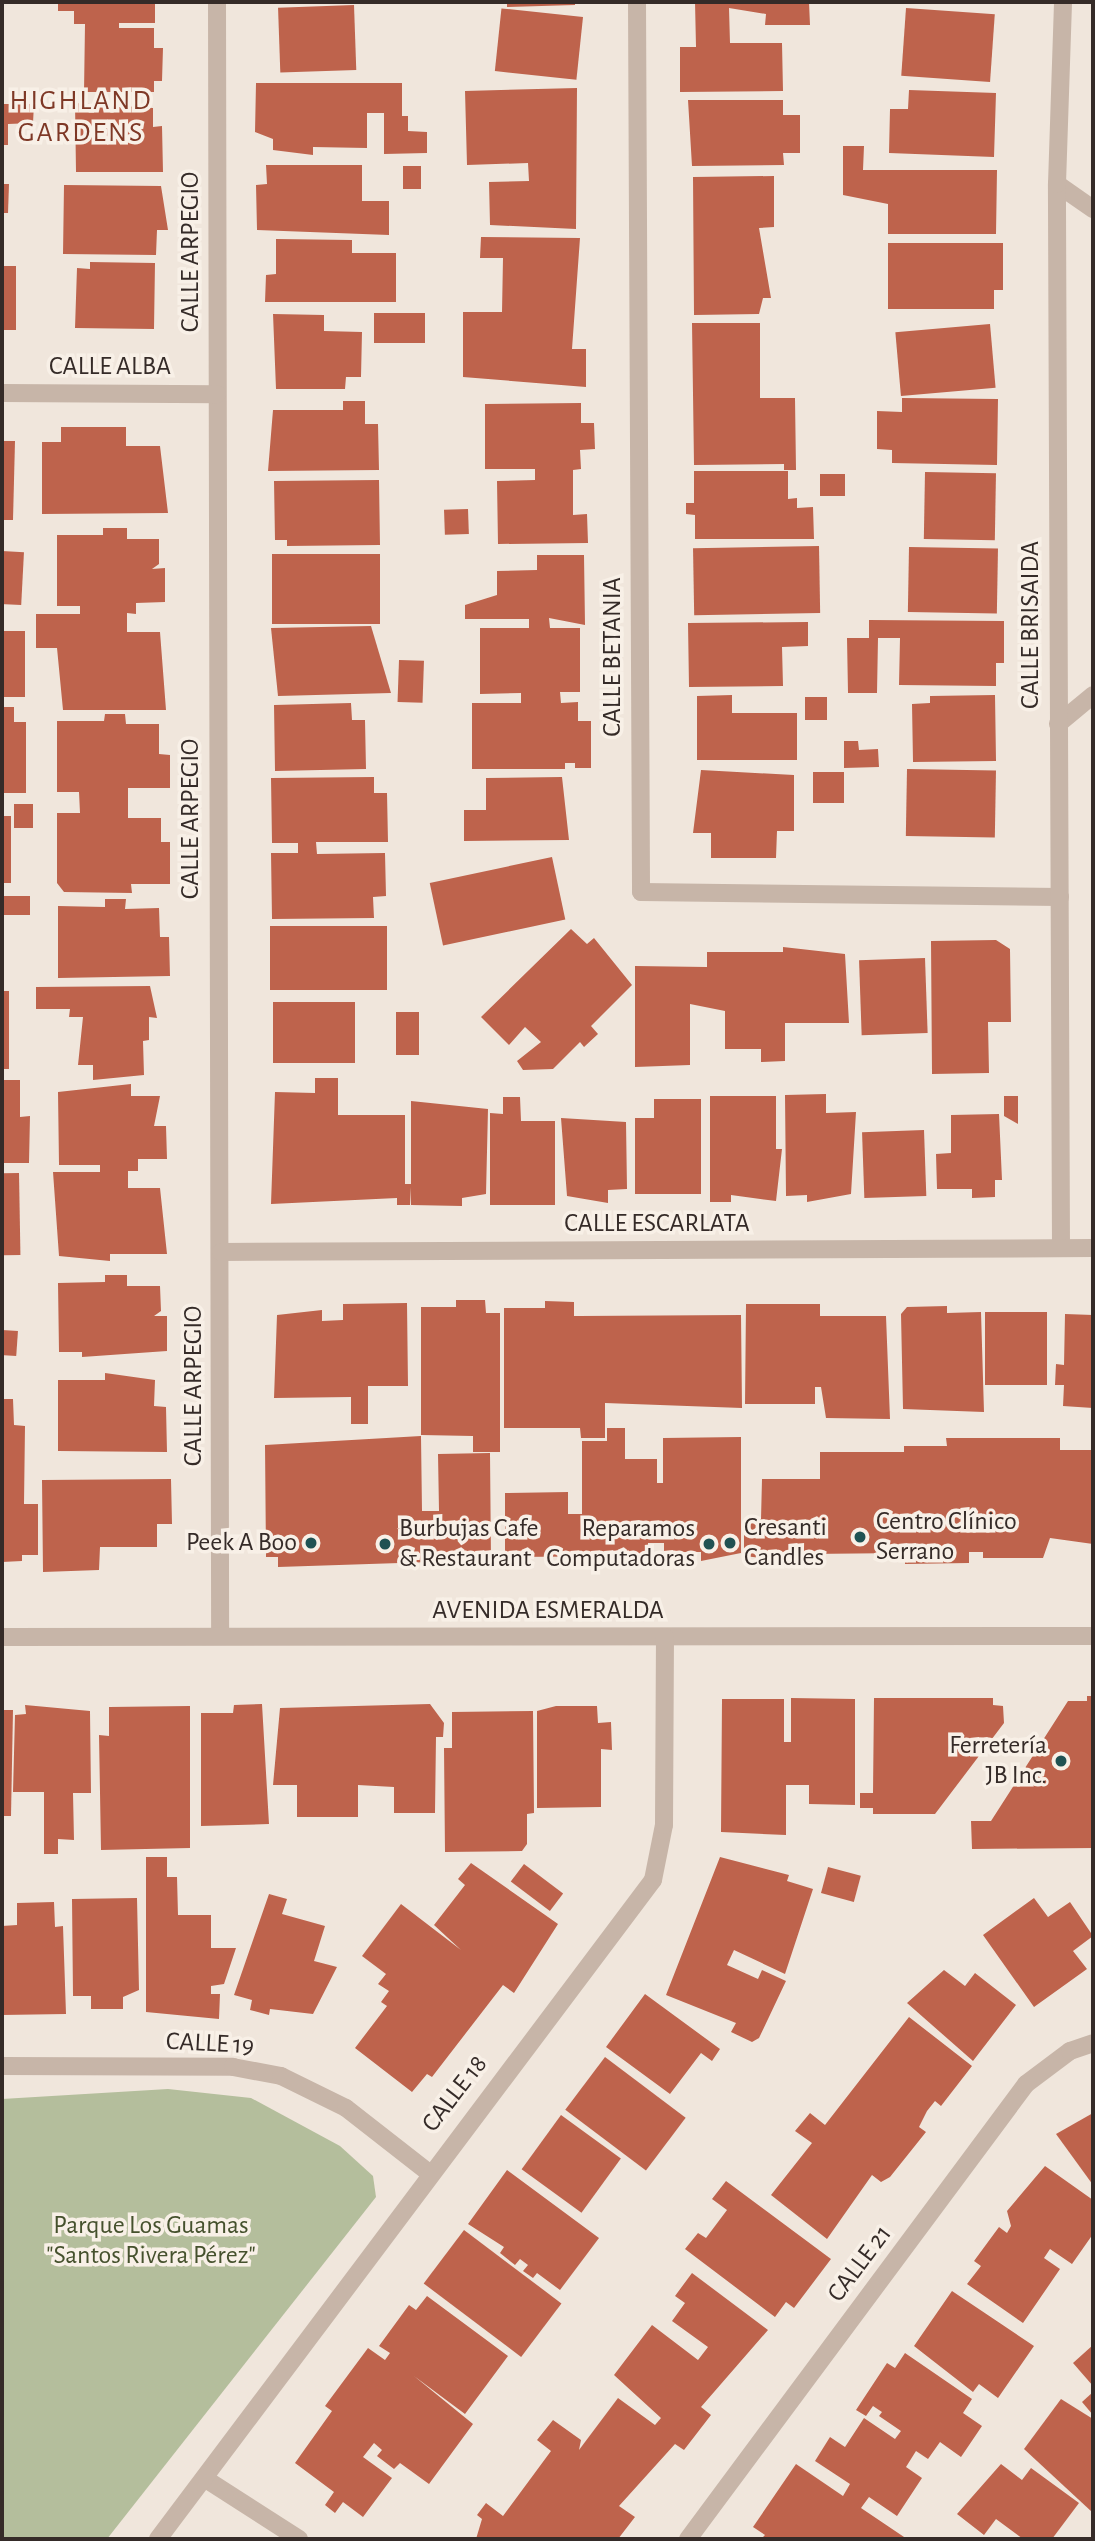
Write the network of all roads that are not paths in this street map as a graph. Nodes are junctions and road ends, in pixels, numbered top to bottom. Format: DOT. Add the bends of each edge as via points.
graph roads {
  1 [pos="217,2"];
  2 [pos="637,2"];
  3 [pos="1063,2"];
  4 [pos="1057,184"];
  5 [pos="1093,209"];
  6 [pos="2,393"];
  7 [pos="217,394"];
  8 [pos="1093,695"];
  9 [pos="1058,724"];
  10 [pos="1059,897"];
  11 [pos="1062,1248"];
  12 [pos="1093,1248"];
  13 [pos="221,1252"];
  14 [pos="220,1636"];
  15 [pos="1093,1636"];
  16 [pos="2,1637"];
  17 [pos="665,1637"];
  18 [pos="1093,2043"];
  19 [pos="2,2066"];
  20 [pos="428,2172"];
  21 [pos="204,2478"];
  22 [pos="158,2539"];
  23 [pos="299,2539"];
  24 [pos="688,2539"];
  1 -- 7 [label="street, CALLE ARPEGIO"];
  2 -- 10 [label="street, CALLE BETANIA" via="640,892"];
  3 -- 4 [label="street, CALLE BRISAIDA"];
  4 -- 5 [label="street"];
  4 -- 9 [label="street, CALLE BRISAIDA"];
  6 -- 7 [label="street, CALLE ALBA"];
  7 -- 13 [label="street, CALLE ARPEGIO"];
  8 -- 9 [label="street"];
  9 -- 10 [label="street, CALLE BRISAIDA"];
  10 -- 11 [label="street, CALLE BRISAIDA"];
  11 -- 12 [label="street, CALLE ESCARLATA"];
  11 -- 13 [label="street, CALLE ESCARLATA"];
  13 -- 14 [label="street, CALLE ARPEGIO"];
  14 -- 16 [label="street, AVENIDA ESMERALDA"];
  14 -- 17 [label="street, AVENIDA ESMERALDA"];
  15 -- 17 [label="street, AVENIDA ESMERALDA"];
  17 -- 20 [label="street, CALLE 18" via="664,1825 653,1880"];
  18 -- 24 [label="street, CALLE 21" via="1070,2051 1026,2084"];
  19 -- 20 [label="street, CALLE 19" via="233,2067 281,2076 346,2108"];
  20 -- 21 [label="street, CALLE 18"];
  21 -- 22 [label="street, CALLE 18"];
  21 -- 23 [label="street"];
}
